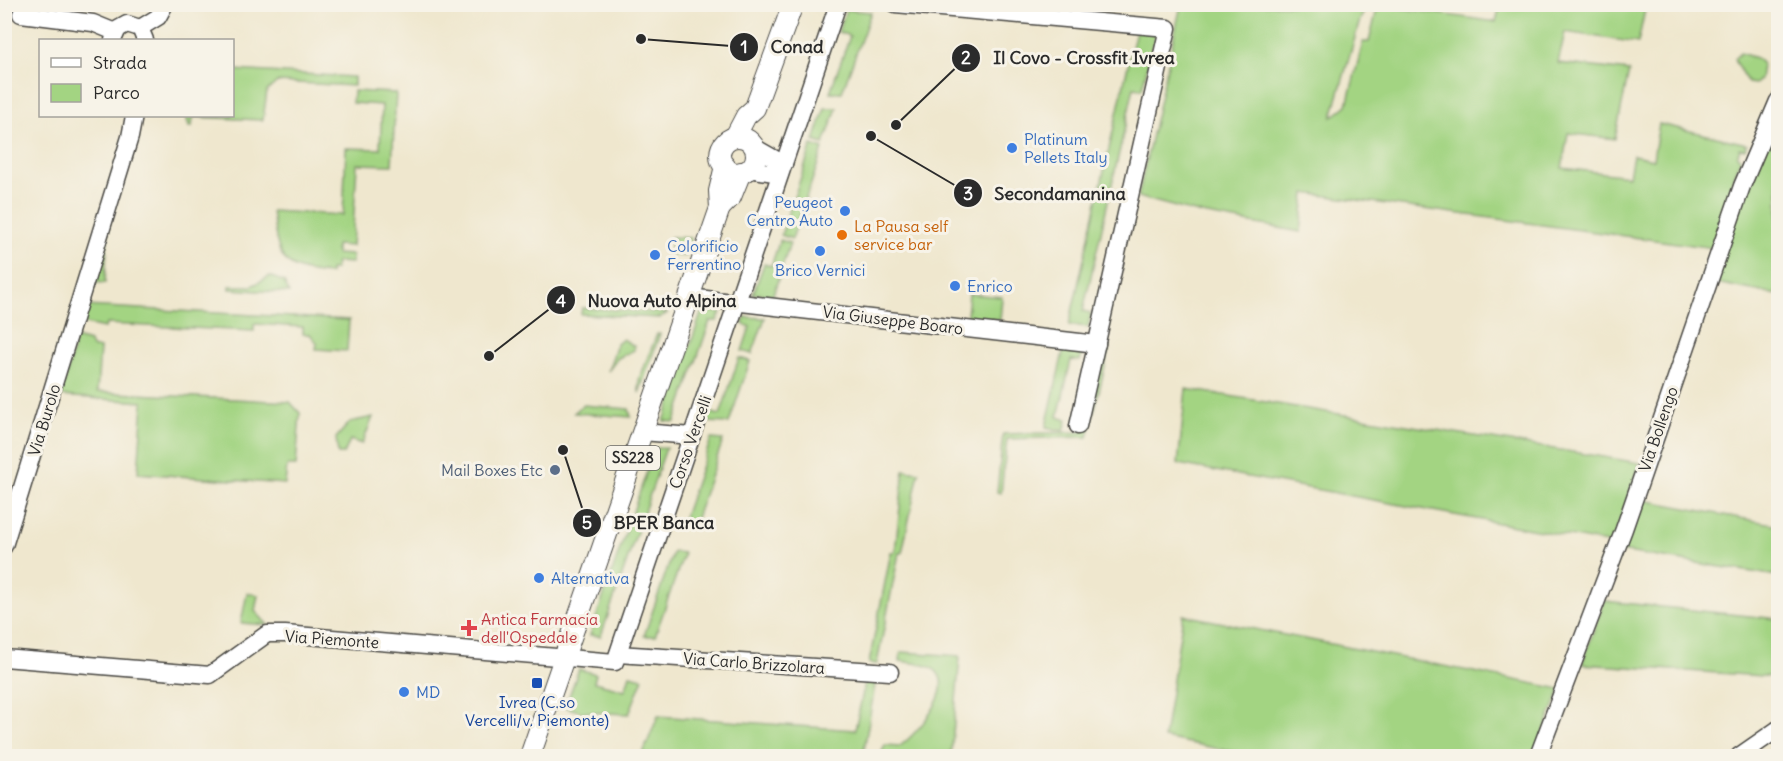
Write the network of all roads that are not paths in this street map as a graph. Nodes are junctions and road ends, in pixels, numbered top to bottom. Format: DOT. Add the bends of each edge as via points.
graph roads {
  1 [pos="165,4"];
  2 [pos="793,4"];
  3 [pos="838,4"];
  4 [pos="895,4"];
  5 [pos="937,6"];
  6 [pos="30,11"];
  7 [pos="143,34"];
  8 [pos="114,36"];
  9 [pos="1779,101"];
  10 [pos="134,117"];
  11 [pos="747,142"];
  12 [pos="738,169"];
  13 [pos="782,169"];
  14 [pos="689,297"];
  15 [pos="737,302"];
  16 [pos="1096,344"];
  17 [pos="1078,426"];
  18 [pos="642,432"];
  19 [pos="692,436"];
  20 [pos="4,546"];
  21 [pos="618,654"];
  22 [pos="4,658"];
  23 [pos="565,658"];
  24 [pos="890,672"];
  25 [pos="1779,729"];
  26 [pos="530,756"];
  27 [pos="1539,756"];
  28 [pos="1739,756"];
  1 -- 7 [label="street"];
  2 -- 11 [label="main road" via="755,108 746,116"];
  3 -- 13 [label="street, Corso Vercelli"];
  4 -- 5 [label="street"];
  5 -- 16 [label="street" via="1168,28"];
  6 -- 8 [label="street" via="93,23"];
  7 -- 8 [label="street" via="127,24"];
  9 -- 27 [label="street, Via Bollengo" via="1742,186 1624,529"];
  10 -- 20 [label="street, Via Burolo"];
  11 -- 12 [label="main road" via="755,159"];
  11 -- 12 [label="main road" via="726,141 721,151"];
  11 -- 13 [label="street"];
  12 -- 13 [label="street"];
  12 -- 14 [label="main road, SS228"];
  13 -- 15 [label="street, Corso Vercelli"];
  14 -- 15 [label="street, Via Giuseppe Boaro"];
  14 -- 18 [label="main road, SS228"];
  15 -- 16 [label="street, Via Giuseppe Boaro"];
  15 -- 19 [label="street, Corso Vercelli"];
  16 -- 17 [label="street"];
  18 -- 19 [label="street"];
  18 -- 23 [label="main road, SS228"];
  19 -- 21 [label="street, Corso Vercelli"];
  21 -- 23 [label="street" via="615,662"];
  21 -- 24 [label="street, Via Carlo Brizzolara"];
  22 -- 23 [label="street, Via Piemonte" via="210,675 267,634"];
  23 -- 26 [label="main road, SS228"];
  25 -- 28 [label="street"];
}
